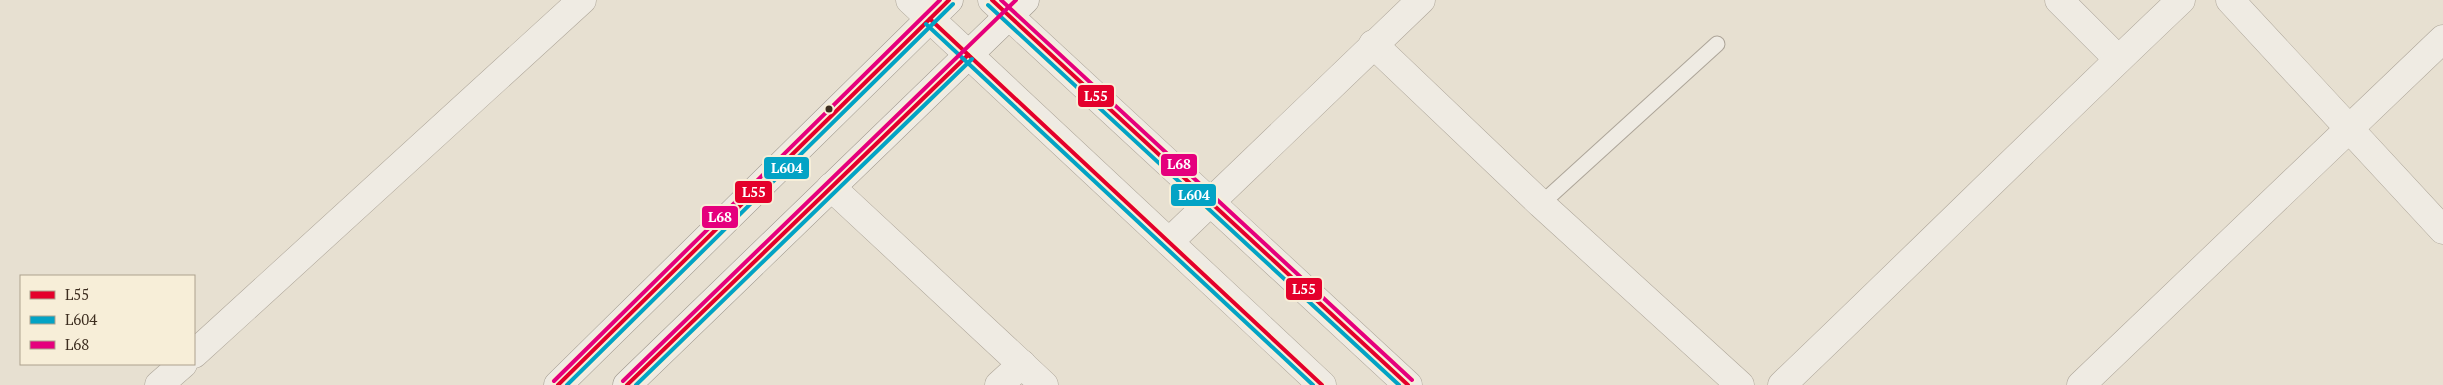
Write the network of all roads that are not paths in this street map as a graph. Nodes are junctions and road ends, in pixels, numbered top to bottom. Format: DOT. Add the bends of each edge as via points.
graph roads {
  1 [pos="582,0"];
  2 [pos="910,0"];
  3 [pos="949,0"];
  4 [pos="1421,0"];
  5 [pos="2059,0"];
  6 [pos="2181,0"];
  7 [pos="2230,0"];
  8 [pos="1009,5"];
  9 [pos="930,19"];
  10 [pos="2443,39"];
  11 [pos="1373,44"];
  12 [pos="1717,44"];
  13 [pos="968,55"];
  14 [pos="2118,59"];
  15 [pos="2350,128"];
  16 [pos="831,187"];
  17 [pos="1210,202"];
  18 [pos="1541,204"];
  19 [pos="2443,230"];
  20 [pos="1169,242"];
  21 [pos="195,353"];
  22 [pos="1022,364"];
  23 [pos="182,365"];
  24 [pos="159,385"];
  25 [pos="558,385"];
  26 [pos="627,385"];
  27 [pos="999,385"];
  28 [pos="1044,385"];
  29 [pos="1322,385"];
  30 [pos="1408,385"];
  31 [pos="1740,385"];
  32 [pos="1782,385"];
  33 [pos="2081,385"];
  1 -- 21 [label="street"];
  2 -- 9 [label="street"];
  3 -- 9 [label="street"];
  4 -- 11 [label="street"];
  5 -- 14 [label="street"];
  6 -- 14 [label="street"];
  7 -- 15 [label="street"];
  8 -- 13 [label="street"];
  8 -- 17 [label="street"];
  9 -- 13 [label="street"];
  9 -- 25 [label="street"];
  10 -- 15 [label="street"];
  11 -- 17 [label="street"];
  11 -- 18 [label="street"];
  12 -- 18 [label="lane"];
  13 -- 16 [label="street"];
  13 -- 20 [label="street"];
  14 -- 32 [label="street"];
  15 -- 19 [label="street"];
  15 -- 33 [label="street"];
  16 -- 22 [label="street"];
  16 -- 26 [label="street"];
  17 -- 20 [label="street"];
  17 -- 30 [label="street"];
  18 -- 31 [label="street"];
  20 -- 29 [label="street"];
  22 -- 27 [label="street"];
  22 -- 28 [label="street"];
  23 -- 24 [label="street"];
}
